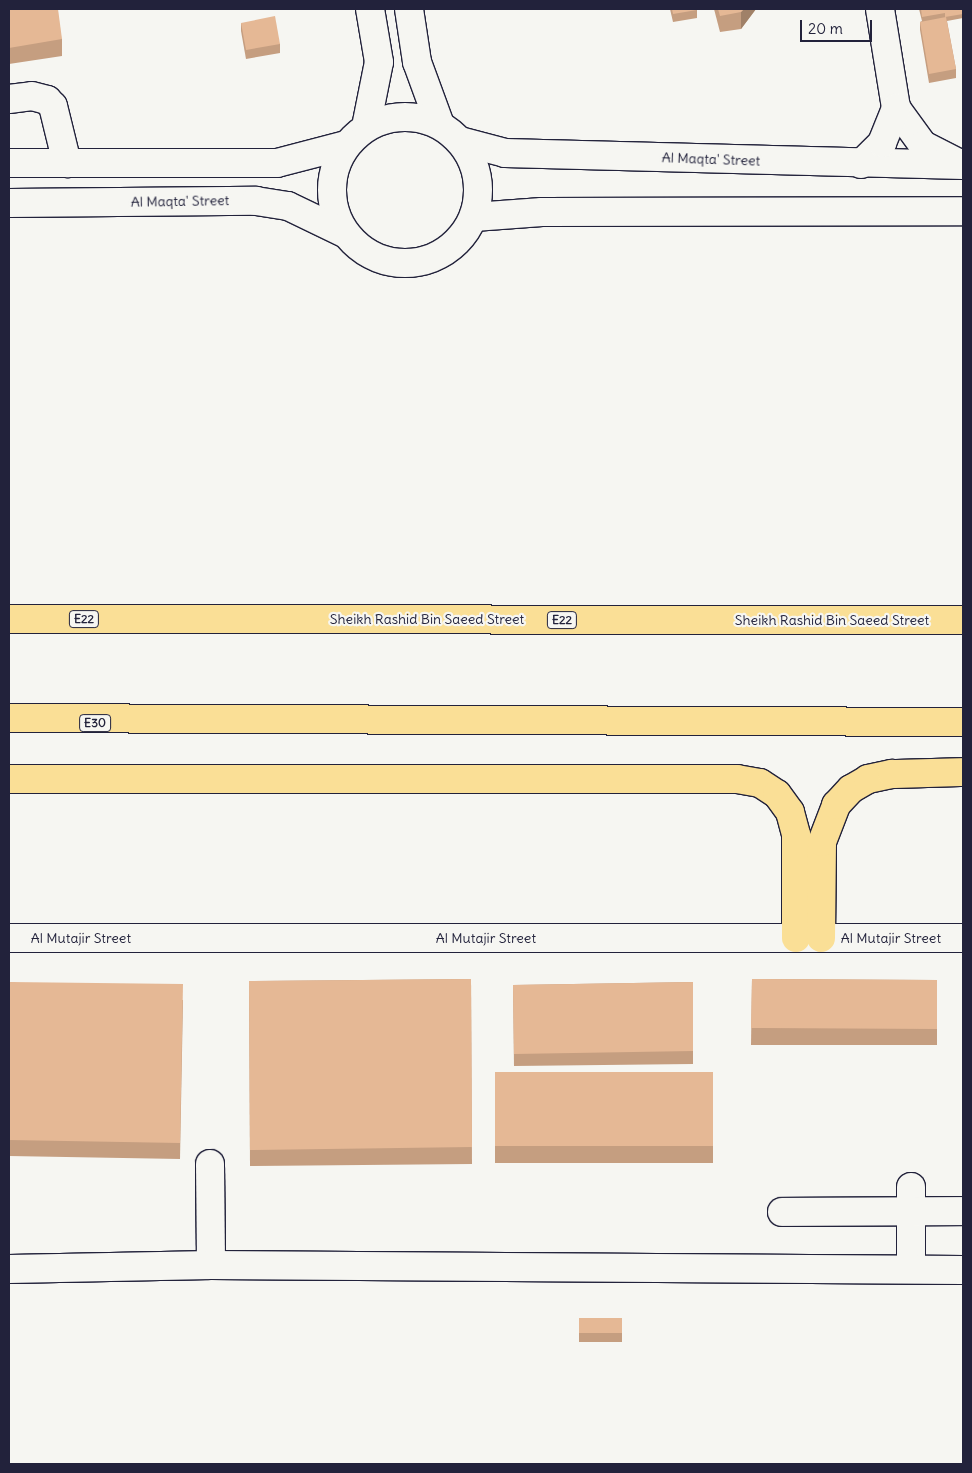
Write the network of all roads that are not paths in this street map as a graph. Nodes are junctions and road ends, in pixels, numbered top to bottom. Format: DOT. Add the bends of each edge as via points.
graph roads {
  1 [pos="370,9"];
  2 [pos="409,9"];
  3 [pos="880,9"];
  4 [pos="9,99"];
  5 [pos="896,108"];
  6 [pos="450,133"];
  7 [pos="356,136"];
  8 [pos="9,163"];
  9 [pos="67,163"];
  10 [pos="861,164"];
  11 [pos="962,165"];
  12 [pos="9,203"];
  13 [pos="963,211"];
  14 [pos="474,217"];
  15 [pos="344,233"];
  16 [pos="9,612"];
  17 [pos="9,619"];
  18 [pos="160,619"];
  19 [pos="963,620"];
  20 [pos="9,718"];
  21 [pos="180,718"];
  22 [pos="963,722"];
  23 [pos="9,728"];
  24 [pos="963,772"];
  25 [pos="9,779"];
  26 [pos="9,938"];
  27 [pos="808,938"];
  28 [pos="963,938"];
  29 [pos="210,1164"];
  30 [pos="911,1199"];
  31 [pos="963,1211"];
  32 [pos="782,1212"];
  33 [pos="212,1265"];
  34 [pos="9,1269"];
  35 [pos="911,1269"];
  36 [pos="963,1270"];
  1 -- 7 [label="street" via="379,62"];
  2 -- 6 [label="street" via="418,62"];
  3 -- 5 [label="street"];
  4 -- 9 [label="street" via="32,96 47,100 53,106"];
  5 -- 10 [label="street" via="882,144"];
  5 -- 11 [label="street" via="923,145"];
  6 -- 7 [label="street" via="403,116 384,119"];
  6 -- 10 [label="street, Al Maqta' Street" via="505,153"];
  6 -- 14 [label="street" via="474,164 478,182"];
  7 -- 9 [label="street" via="277,164"];
  7 -- 15 [label="street" via="335,166 331,189 334,212"];
  8 -- 9 [label="street"];
  10 -- 11 [label="street, Al Maqta' Street"];
  12 -- 15 [label="street, Al Maqta' Street" via="256,200 288,206"];
  13 -- 14 [label="street" via="542,212"];
  14 -- 15 [label="street" via="460,240 414,264 387,262 363,251"];
  16 -- 18 [label="highway"];
  17 -- 18 [label="highway, E22"];
  18 -- 19 [label="highway, Sheikh Rashid Bin Saeed Street / E22"];
  20 -- 21 [label="highway"];
  21 -- 22 [label="highway"];
  21 -- 23 [label="highway, E30"];
  24 -- 27 [label="highway" via="892,774 868,779 850,789 836,805 822,842"];
  25 -- 27 [label="highway" via="737,779 760,783 777,794 790,812 796,835"];
  26 -- 27 [label="street, Al Mutajir Street"];
  27 -- 28 [label="street, Al Mutajir Street"];
  29 -- 33 [label="street"];
  30 -- 31 [label="street"];
  30 -- 32 [label="street"];
  30 -- 35 [label="street"];
  33 -- 34 [label="street"];
  33 -- 35 [label="street"];
  35 -- 36 [label="street"];
}
